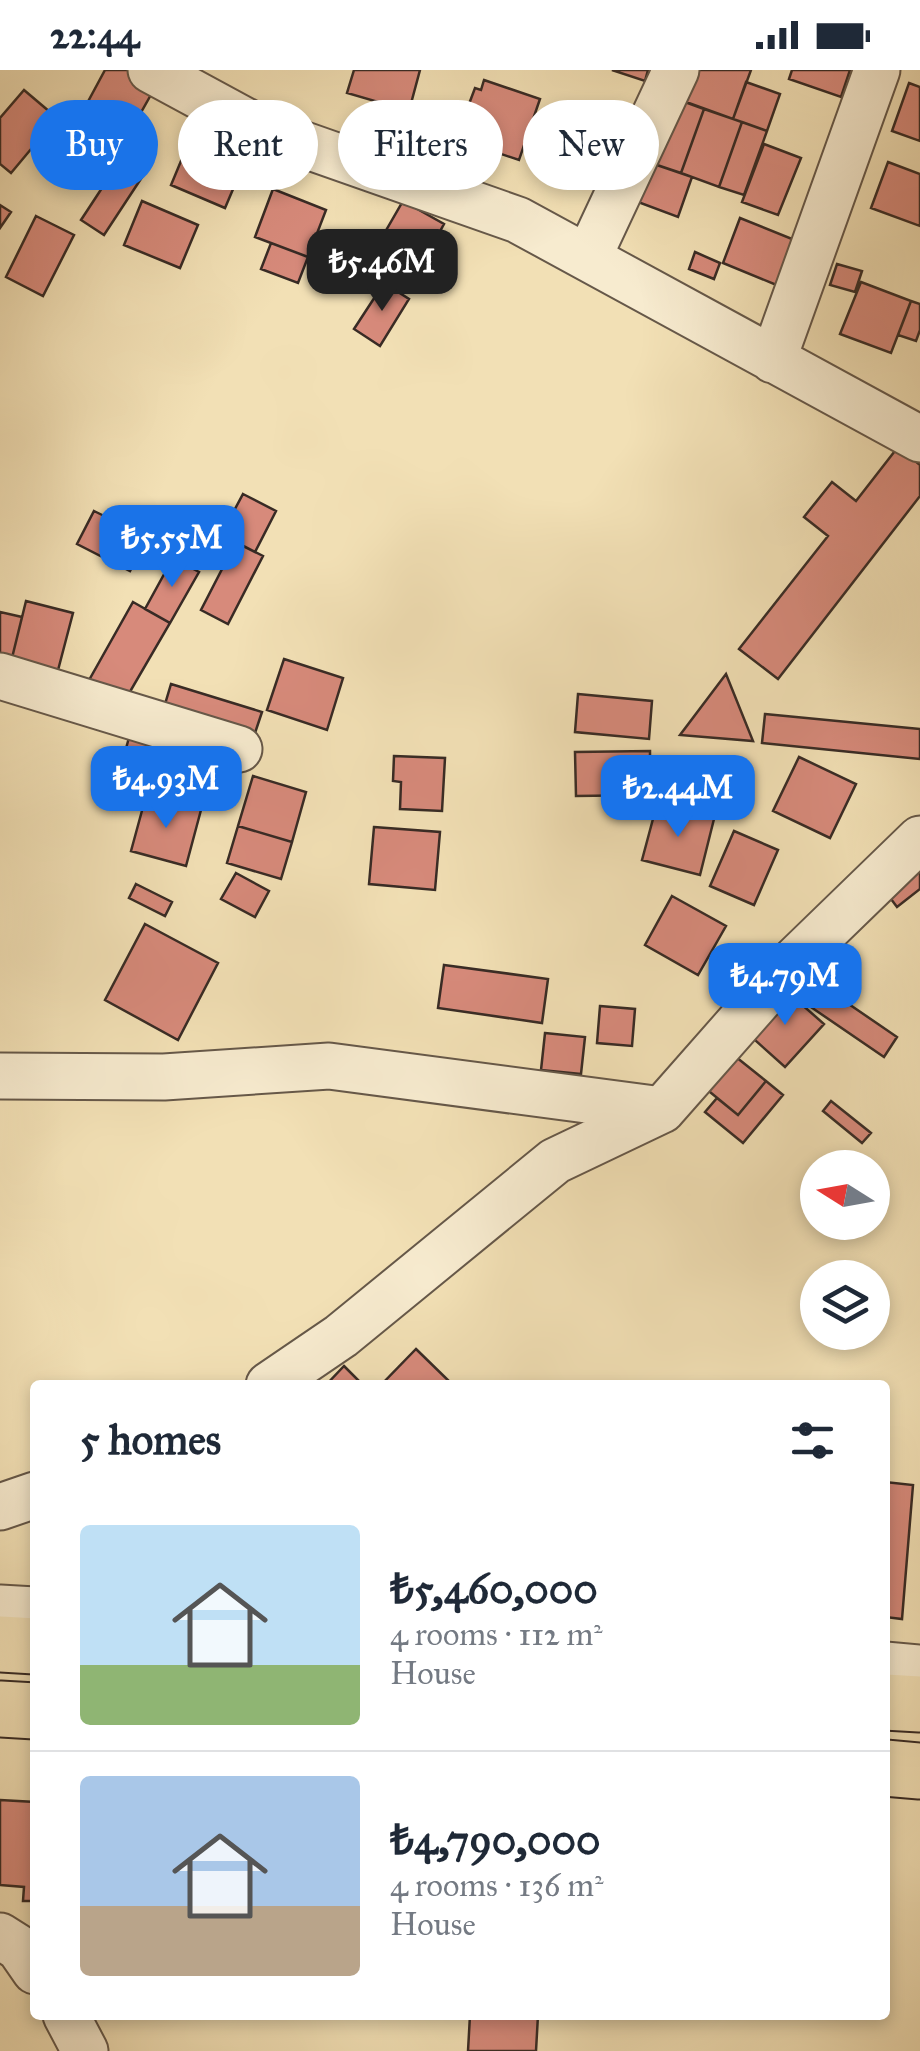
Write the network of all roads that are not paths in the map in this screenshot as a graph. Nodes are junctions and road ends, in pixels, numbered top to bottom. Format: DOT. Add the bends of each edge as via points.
graph roads {
  1 [pos="150,70"];
  2 [pos="676,70"];
  3 [pos="877,70"];
  4 [pos="588,258"];
  5 [pos="774,360"];
  6 [pos="920,439"];
  7 [pos="0,676"];
  8 [pos="240,748"];
  9 [pos="920,839"];
  10 [pos="0,1076"];
  11 [pos="662,1110"];
  12 [pos="276,1380"];
  13 [pos="30,1497"];
  14 [pos="0,1507"];
  15 [pos="0,1608"];
  16 [pos="30,1610"];
  17 [pos="0,1644"];
  18 [pos="30,1646"];
  19 [pos="890,1665"];
  20 [pos="920,1668"];
  21 [pos="890,1702"];
  22 [pos="920,1704"];
  23 [pos="0,1708"];
  24 [pos="30,1711"];
  25 [pos="890,1768"];
  26 [pos="920,1771"];
  27 [pos="0,1936"];
  28 [pos="30,1964"];
  29 [pos="69,2020"];
  30 [pos="85,2051"];
  1 -- 4 [label="street" via="262,130 518,220"];
  2 -- 4 [label="street"];
  3 -- 5 [label="street"];
  4 -- 5 [label="street"];
  5 -- 6 [label="street"];
  7 -- 8 [label="street"];
  9 -- 11 [label="street" via="788,966"];
  10 -- 11 [label="street" via="164,1078 329,1066"];
  11 -- 12 [label="street" via="556,1161 341,1336"];
  13 -- 14 [label="street"];
  15 -- 16 [label="street"];
  17 -- 18 [label="main road"];
  19 -- 20 [label="street"];
  21 -- 22 [label="main road"];
  23 -- 24 [label="main road"];
  25 -- 26 [label="main road"];
  27 -- 28 [label="street"];
  29 -- 30 [label="street"];
}
